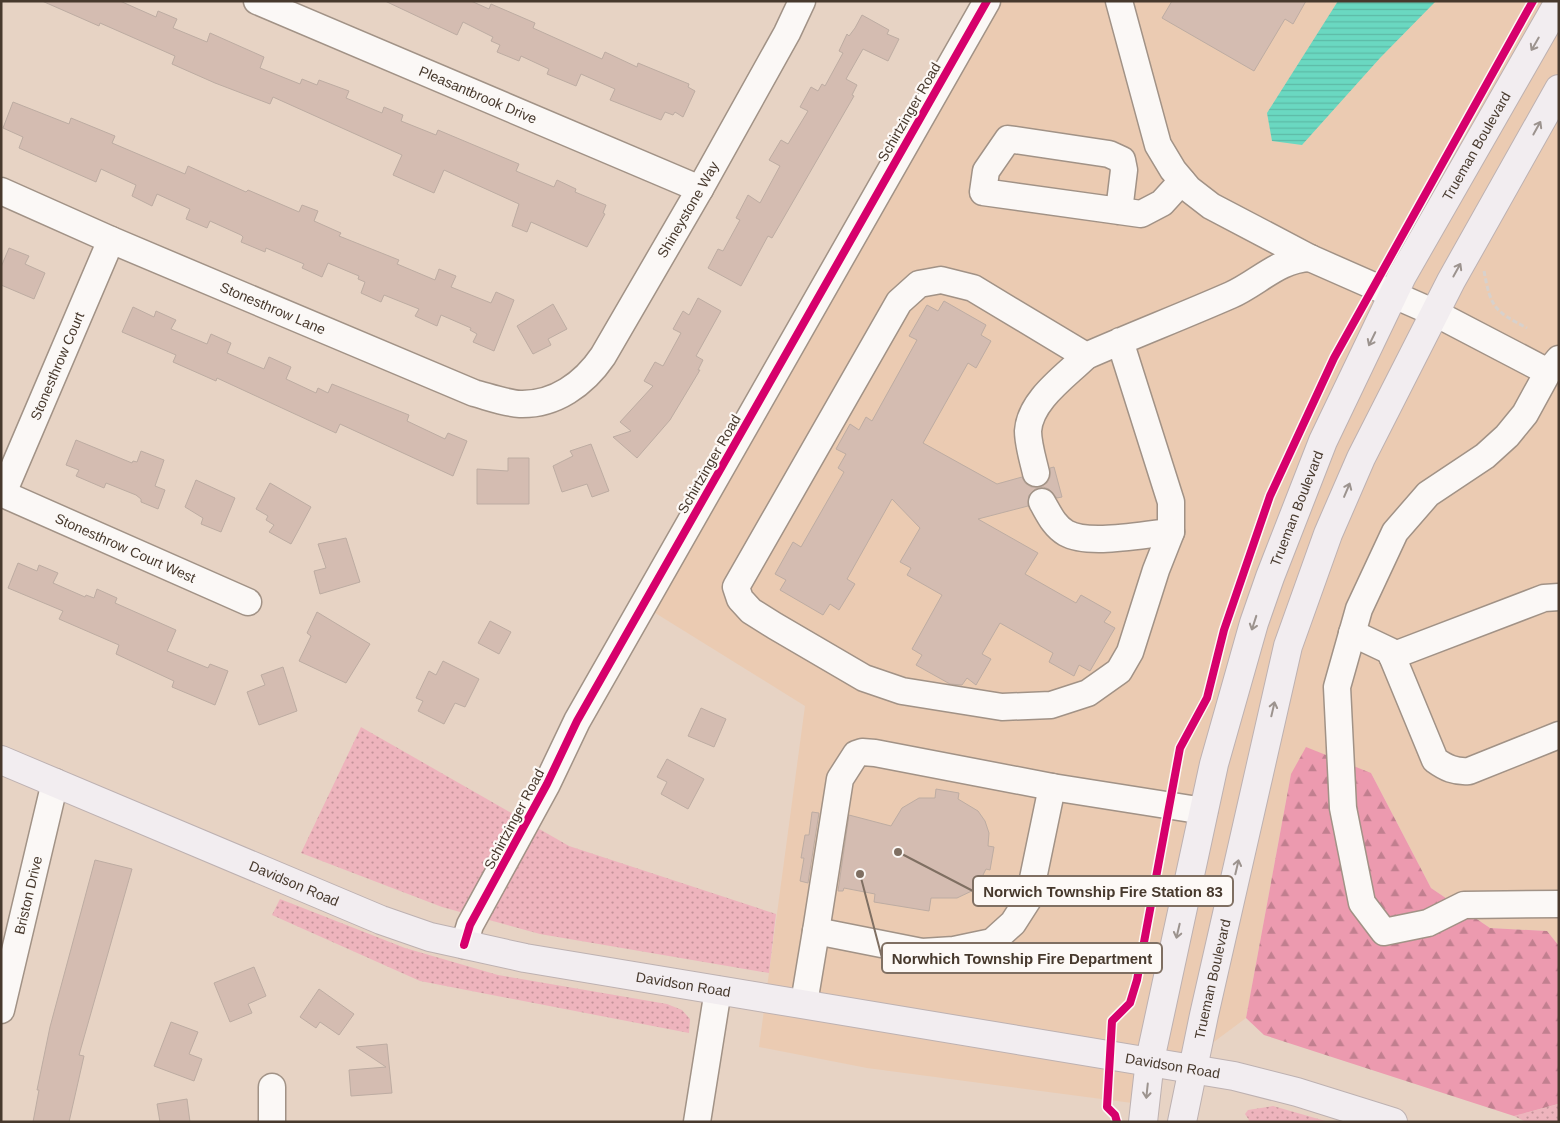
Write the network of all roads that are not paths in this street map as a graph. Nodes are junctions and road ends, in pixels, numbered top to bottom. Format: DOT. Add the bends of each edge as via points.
graph roads {
  1 [pos="257,1"];
  2 [pos="802,1"];
  3 [pos="1139,1"];
  4 [pos="1559,2"];
  5 [pos="978,4"];
  6 [pos="1122,13"];
  7 [pos="1559,89"];
  8 [pos="1182,181"];
  9 [pos="700,189"];
  10 [pos="1,191"];
  11 [pos="1119,211"];
  12 [pos="111,240"];
  13 [pos="1310,258"];
  14 [pos="1393,295"];
  15 [pos="1434,313"];
  16 [pos="1120,341"];
  17 [pos="1086,356"];
  18 [pos="1553,365"];
  19 [pos="551,398"];
  20 [pos="1036,473"];
  21 [pos="2,493"];
  22 [pos="1042,502"];
  23 [pos="1171,532"];
  24 [pos="1559,597"];
  25 [pos="248,602"];
  26 [pos="1352,633"];
  27 [pos="1392,656"];
  28 [pos="1559,735"];
  29 [pos="1,760"];
  30 [pos="55,782"];
  31 [pos="1052,787"];
  32 [pos="1204,810"];
  33 [pos="1559,904"];
  34 [pos="816,931"];
  35 [pos="464,945"];
  36 [pos="718,990"];
  37 [pos="804,1003"];
  38 [pos="1,1010"];
  39 [pos="1150,1060"];
  40 [pos="1192,1069"];
  41 [pos="272,1087"];
  42 [pos="272,1122"];
  43 [pos="696,1122"];
  44 [pos="1143,1122"];
  45 [pos="1182,1122"];
  46 [pos="1393,1122"];
  1 -- 9 [label="street, Pleasantbrook Drive"];
  2 -- 9 [label="street, Shineystone Way"];
  3 -- 6 [label="street"];
  4 -- 14 [label="main road, Trueman Boulevard, one-way"];
  5 -- 35 [label="street, Schirtzinger Road" via="577,721 547,784 470,925"];
  6 -- 8 [label="street" via="1158,145"];
  15 -- 7 [label="main road, Trueman Boulevard, one-way"];
  8 -- 11 [label="street" via="1162,203 1141,214"];
  8 -- 13 [label="street" via="1211,206"];
  9 -- 19 [label="street, Shineystone Way" via="592,371 568,392"];
  10 -- 12 [label="street, Stonesthrow Lane"];
  11 -- 11 [label="street" via="983,192 986,172 1008,139 1109,154 1122,160 1124,170"];
  12 -- 19 [label="street, Stonesthrow Lane" via="474,393 519,404"];
  12 -- 21 [label="street, Stonesthrow Court"];
  13 -- 14 [label="street"];
  13 -- 16 [label="street" via="1296,258 1234,294"];
  14 -- 15 [label="street"];
  14 -- 32 [label="main road, Trueman Boulevard, one-way" via="1323,441 1270,576 1216,754"];
  15 -- 18 [label="street"];
  40 -- 15 [label="main road, Trueman Boulevard, one-way" via="1288,646 1328,534 1361,458"];
  16 -- 17 [label="street"];
  16 -- 23 [label="street" via="1171,502"];
  17 -- 20 [label="street" via="1042,400 1031,416 1028,432"];
  17 -- 23 [label="street" via="972,288 941,280 919,284 899,302 736,586 740,599 751,611 820,654 864,678 902,691 1002,707 1051,705 1088,693 1119,671 1130,652"];
  18 -- 26 [label="street" via="1508,436 1485,456 1428,494 1395,532 1359,609"];
  21 -- 25 [label="street, Stonesthrow Court West"];
  22 -- 23 [label="street" via="1054,522 1076,538"];
  24 -- 27 [label="street" via="1544,598"];
  26 -- 27 [label="street" via="1390,651"];
  26 -- 33 [label="street" via="1337,687 1343,808 1362,903 1384,932 1428,923 1464,905"];
  27 -- 28 [label="street" via="1435,760 1446,767 1459,772 1469,771"];
  29 -- 30 [label="main road, Davidson Road"];
  30 -- 35 [label="main road, Davidson Road" via="381,920"];
  30 -- 38 [label="street, Briston Drive"];
  31 -- 32 [label="street"];
  31 -- 34 [label="street" via="1028,898 1013,924 992,942 954,950 922,952"];
  31 -- 34 [label="street" via="875,753 856,754 840,779"];
  32 -- 39 [label="main road, Trueman Boulevard, one-way"];
  34 -- 37 [label="street"];
  35 -- 36 [label="main road, Davidson Road"];
  36 -- 37 [label="main road, Davidson Road"];
  36 -- 43 [label="street"];
  37 -- 39 [label="main road, Davidson Road"];
  39 -- 40 [label="main road, Davidson Road"];
  39 -- 44 [label="main road, Trueman Boulevard, one-way"];
  40 -- 45 [label="main road, Trueman Boulevard"];
  40 -- 46 [label="main road, Davidson Road" via="1297,1092"];
  41 -- 42 [label="street"];
}
